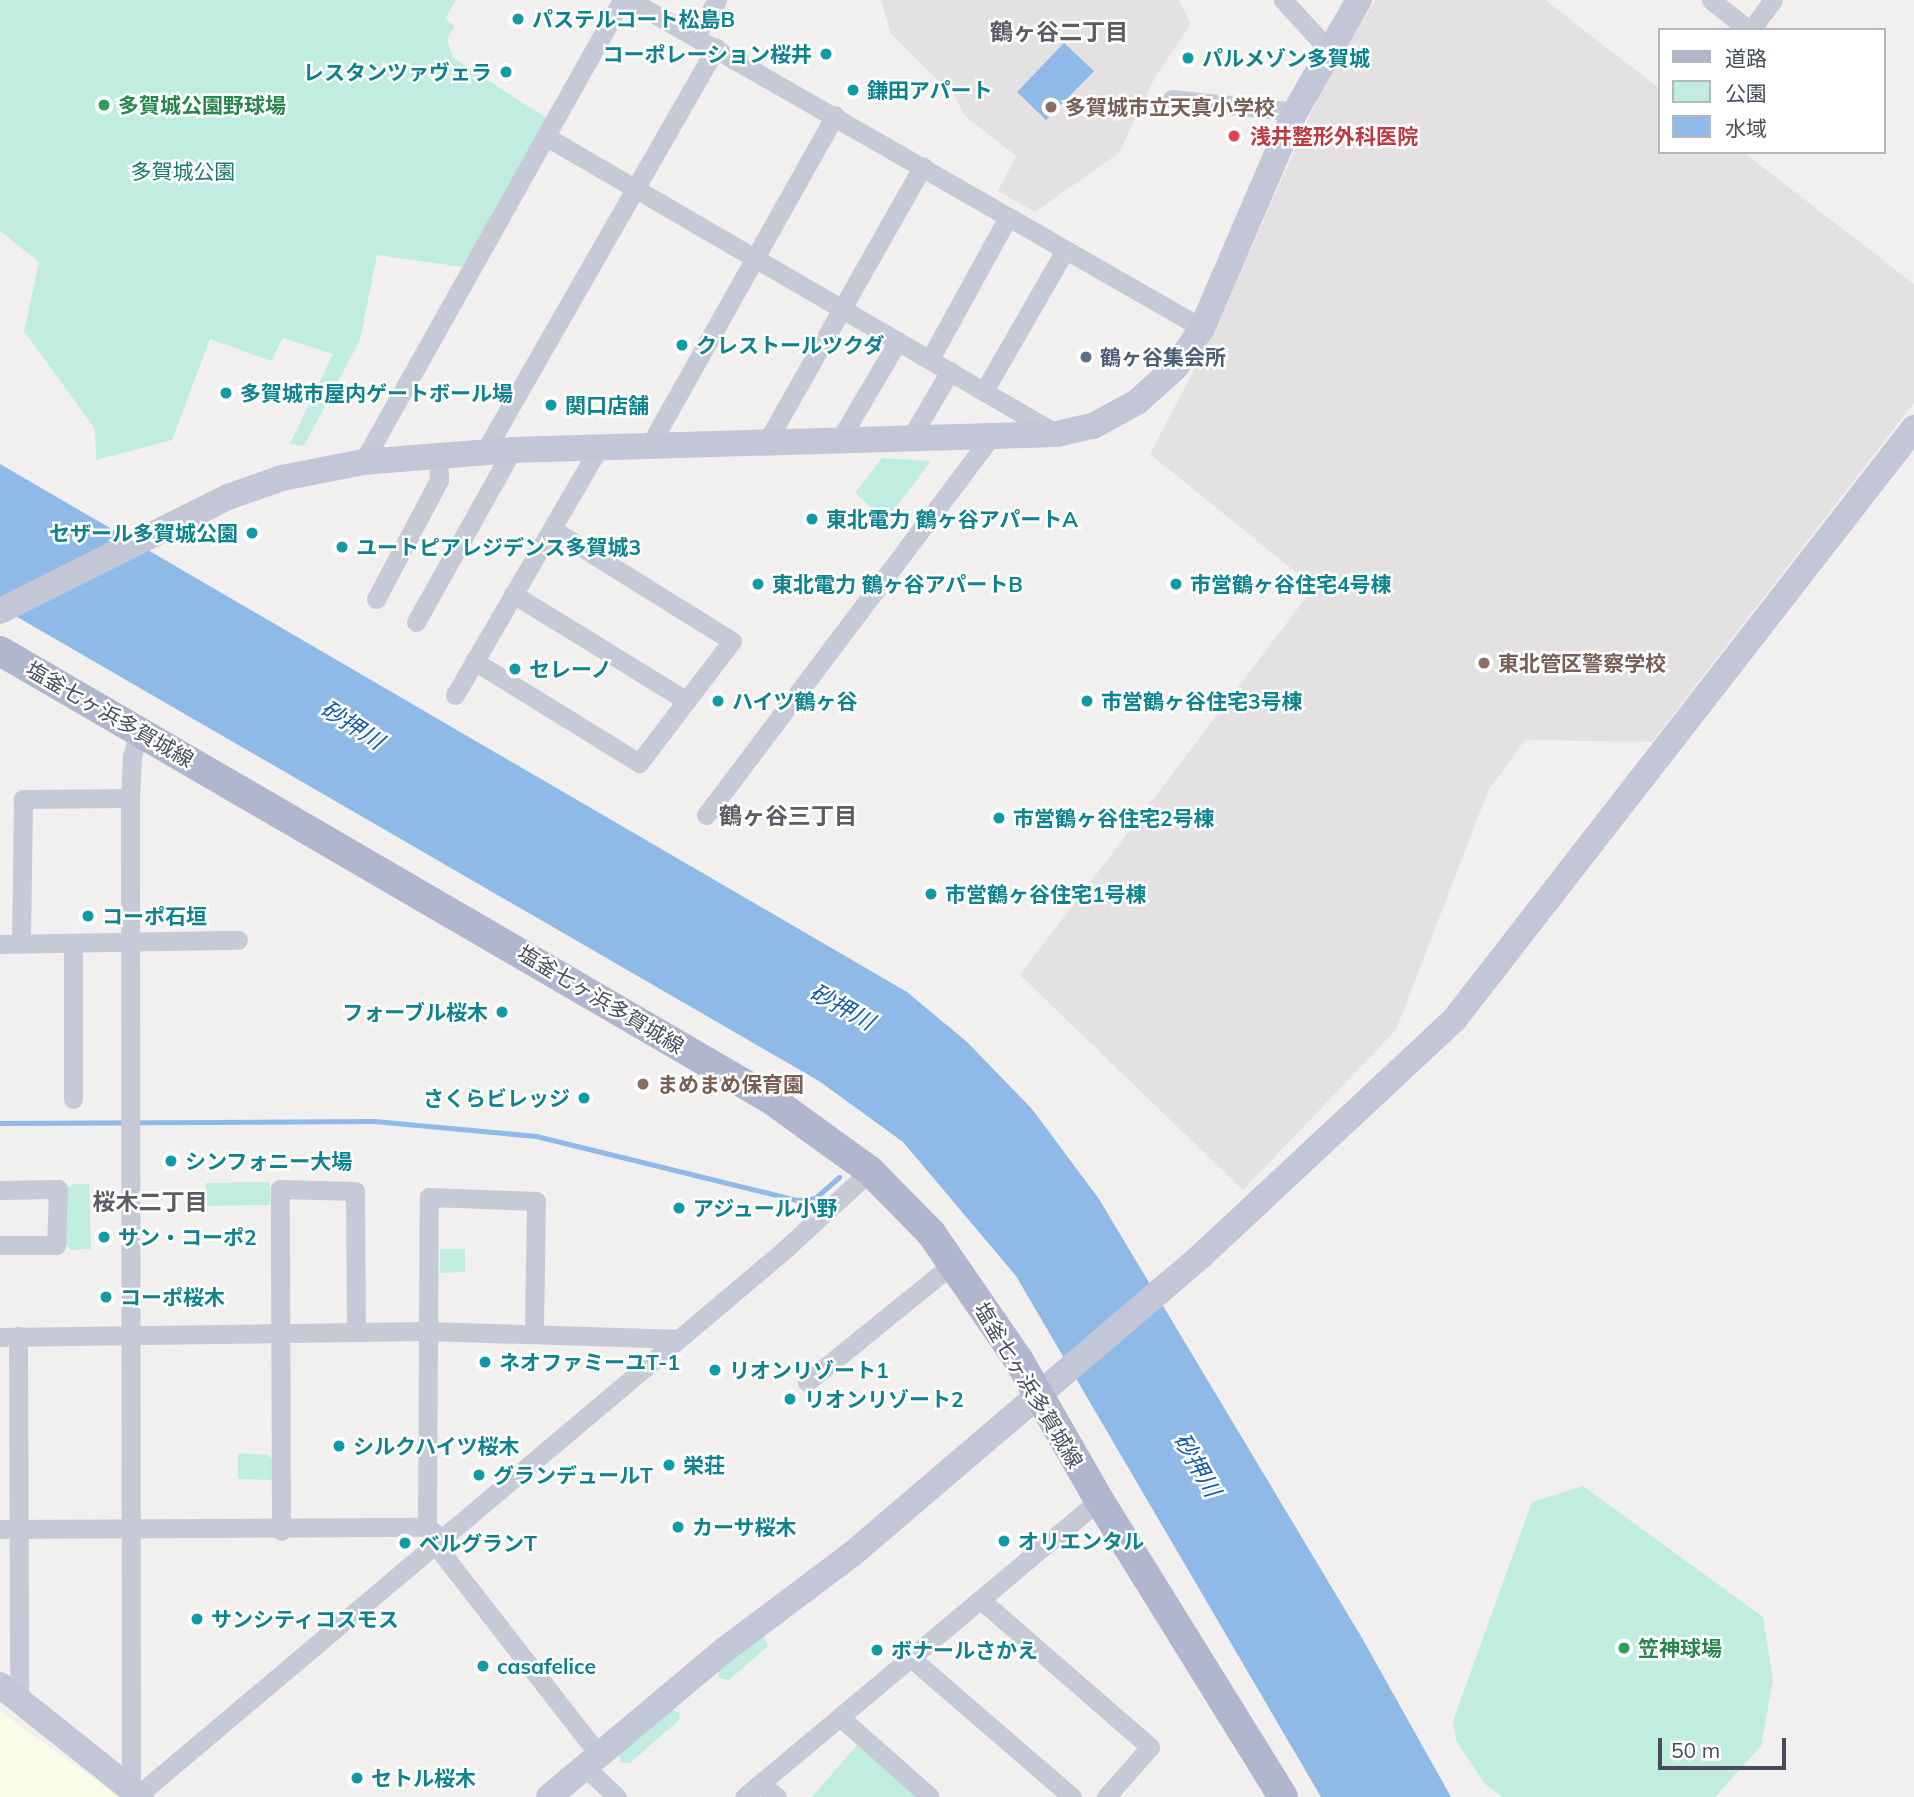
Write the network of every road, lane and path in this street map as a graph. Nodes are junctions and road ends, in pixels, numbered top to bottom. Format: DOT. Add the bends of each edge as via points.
graph roads {
  1 [pos="622,0"];
  2 [pos="630,0"];
  3 [pos="717,0"];
  4 [pos="1283,0"];
  5 [pos="1359,0"];
  6 [pos="1711,0"];
  7 [pos="1773,0"];
  8 [pos="1747,28"];
  9 [pos="1752,28"];
  10 [pos="695,37"];
  11 [pos="716,48"];
  12 [pos="1327,48"];
  13 [pos="1172,99"];
  14 [pos="1295,112"];
  15 [pos="835,115"];
  16 [pos="545,136"];
  17 [pos="923,166"];
  18 [pos="635,189"];
  19 [pos="1008,217"];
  20 [pos="1065,250"];
  21 [pos="754,257"];
  22 [pos="844,308"];
  23 [pos="1202,328"];
  24 [pos="898,341"];
  25 [pos="930,359"];
  26 [pos="950,371"];
  27 [pos="984,391"];
  28 [pos="1914,428"];
  29 [pos="1057,433"];
  30 [pos="992,436"];
  31 [pos="910,439"];
  32 [pos="839,441"];
  33 [pos="766,443"];
  34 [pos="650,445"];
  35 [pos="600,446"];
  36 [pos="512,450"];
  37 [pos="485,451"];
  38 [pos="438,455"];
  39 [pos="363,462"];
  40 [pos="552,529"];
  41 [pos="513,594"];
  42 [pos="376,599"];
  43 [pos="0,611"];
  44 [pos="416,622"];
  45 [pos="0,651"];
  46 [pos="474,661"];
  47 [pos="455,695"];
  48 [pos="687,701"];
  49 [pos="140,732"];
  50 [pos="130,799"];
  51 [pos="706,815"];
  52 [pos="238,940"];
  53 [pos="131,943"];
  54 [pos="0,944"];
  55 [pos="21,944"];
  56 [pos="73,945"];
  57 [pos="73,1099"];
  58 [pos="870,1171"];
  59 [pos="0,1190"];
  60 [pos="0,1245"];
  61 [pos="954,1263"];
  62 [pos="426,1331"];
  63 [pos="279,1332"];
  64 [pos="356,1332"];
  65 [pos="534,1332"];
  66 [pos="130,1335"];
  67 [pos="9,1337"];
  68 [pos="676,1339"];
  69 [pos="807,1382"];
  70 [pos="1046,1386"];
  71 [pos="1099,1500"];
  72 [pos="9,1529"];
  73 [pos="131,1529"];
  74 [pos="281,1531"];
  75 [pos="434,1536"];
  76 [pos="981,1600"];
  77 [pos="911,1658"];
  78 [pos="10,1693"];
  79 [pos="840,1717"];
  80 [pos="592,1761"];
  81 [pos="761,1784"];
  82 [pos="136,1794"];
  83 [pos="1276,1794"];
  84 [pos="549,1797"];
  85 [pos="617,1797"];
  86 [pos="744,1797"];
  87 [pos="777,1797"];
  88 [pos="930,1797"];
  89 [pos="1072,1797"];
  90 [pos="1106,1797"];
  1 -- 16 [label="street"];
  2 -- 10 [label="street"];
  3 -- 10 [label="street"];
  4 -- 12 [label="street"];
  5 -- 12 [label="street"];
  6 -- 8 [label="street"];
  7 -- 9 [label="street"];
  10 -- 11 [label="street"];
  11 -- 15 [label="street"];
  11 -- 18 [label="street"];
  12 -- 14 [label="street"];
  13 -- 14 [label="street"];
  14 -- 23 [label="street"];
  15 -- 17 [label="street"];
  15 -- 21 [label="street"];
  16 -- 18 [label="street"];
  16 -- 39 [label="street"];
  17 -- 19 [label="street"];
  17 -- 22 [label="street"];
  18 -- 21 [label="street"];
  18 -- 37 [label="street"];
  19 -- 20 [label="street"];
  19 -- 25 [label="street"];
  20 -- 23 [label="street"];
  20 -- 27 [label="street"];
  21 -- 22 [label="street"];
  21 -- 34 [label="street"];
  22 -- 24 [label="street"];
  22 -- 33 [label="street"];
  23 -- 29 [label="street" via="1176,367 1137,402 1093,426"];
  24 -- 25 [label="street"];
  24 -- 32 [label="street"];
  25 -- 26 [label="street"];
  26 -- 27 [label="street"];
  26 -- 31 [label="street"];
  27 -- 29 [label="street"];
  28 -- 70 [label="street" via="1454,1020 1169,1282"];
  29 -- 30 [label="street"];
  30 -- 31 [label="street"];
  30 -- 51 [label="street"];
  31 -- 32 [label="street"];
  32 -- 33 [label="street"];
  33 -- 34 [label="street"];
  34 -- 35 [label="street"];
  35 -- 36 [label="street"];
  35 -- 40 [label="street"];
  36 -- 37 [label="street"];
  36 -- 44 [label="street"];
  37 -- 38 [label="street"];
  38 -- 39 [label="street"];
  38 -- 42 [label="street" via="439,480"];
  39 -- 43 [label="street" via="260,484"];
  40 -- 41 [label="street"];
  40 -- 48 [label="street" via="732,641"];
  41 -- 46 [label="street"];
  41 -- 48 [label="street"];
  45 -- 49 [label="main road, 塩釜七ヶ浜多賀城線"];
  46 -- 47 [label="street"];
  46 -- 48 [label="street" via="639,763"];
  49 -- 50 [label="street" via="132,756"];
  49 -- 58 [label="main road, 塩釜七ヶ浜多賀城線" via="772,1100"];
  50 -- 53 [label="street"];
  50 -- 55 [label="street" via="23,799"];
  52 -- 53 [label="street"];
  53 -- 56 [label="street"];
  53 -- 66 [label="street"];
  54 -- 55 [label="street"];
  55 -- 56 [label="street"];
  56 -- 57 [label="street"];
  58 -- 61 [label="main road, 塩釜七ヶ浜多賀城線"];
  58 -- 68 [label="street"];
  59 -- 60 [label="street" via="58,1189 56,1245"];
  61 -- 69 [label="street"];
  61 -- 70 [label="main road, 塩釜七ヶ浜多賀城線"];
  62 -- 64 [label="street"];
  62 -- 65 [label="street"];
  62 -- 65 [label="street" via="429,1197 536,1201"];
  62 -- 75 [label="street"];
  63 -- 64 [label="street"];
  63 -- 64 [label="street" via="280,1189 355,1191"];
  63 -- 66 [label="street"];
  63 -- 74 [label="street"];
  65 -- 68 [label="street"];
  66 -- 67 [label="street"];
  66 -- 73 [label="street"];
  67 -- 72 [label="street"];
  68 -- 75 [label="street"];
  70 -- 71 [label="main road, 塩釜七ヶ浜多賀城線"];
  70 -- 80 [label="street" via="850,1555 723,1651"];
  71 -- 76 [label="street"];
  71 -- 83 [label="main road, 塩釜七ヶ浜多賀城線"];
  72 -- 73 [label="street"];
  72 -- 78 [label="street"];
  73 -- 74 [label="street"];
  73 -- 82 [label="street"];
  74 -- 75 [label="street"];
  75 -- 80 [label="street"];
  75 -- 82 [label="street"];
  76 -- 77 [label="street"];
  76 -- 90 [label="street" via="1150,1747"];
  77 -- 79 [label="street"];
  77 -- 89 [label="street"];
  78 -- 82 [label="street"];
  79 -- 81 [label="street"];
  79 -- 88 [label="street"];
  80 -- 84 [label="street"];
  80 -- 85 [label="street"];
  81 -- 86 [label="street"];
  81 -- 87 [label="street"];
}
